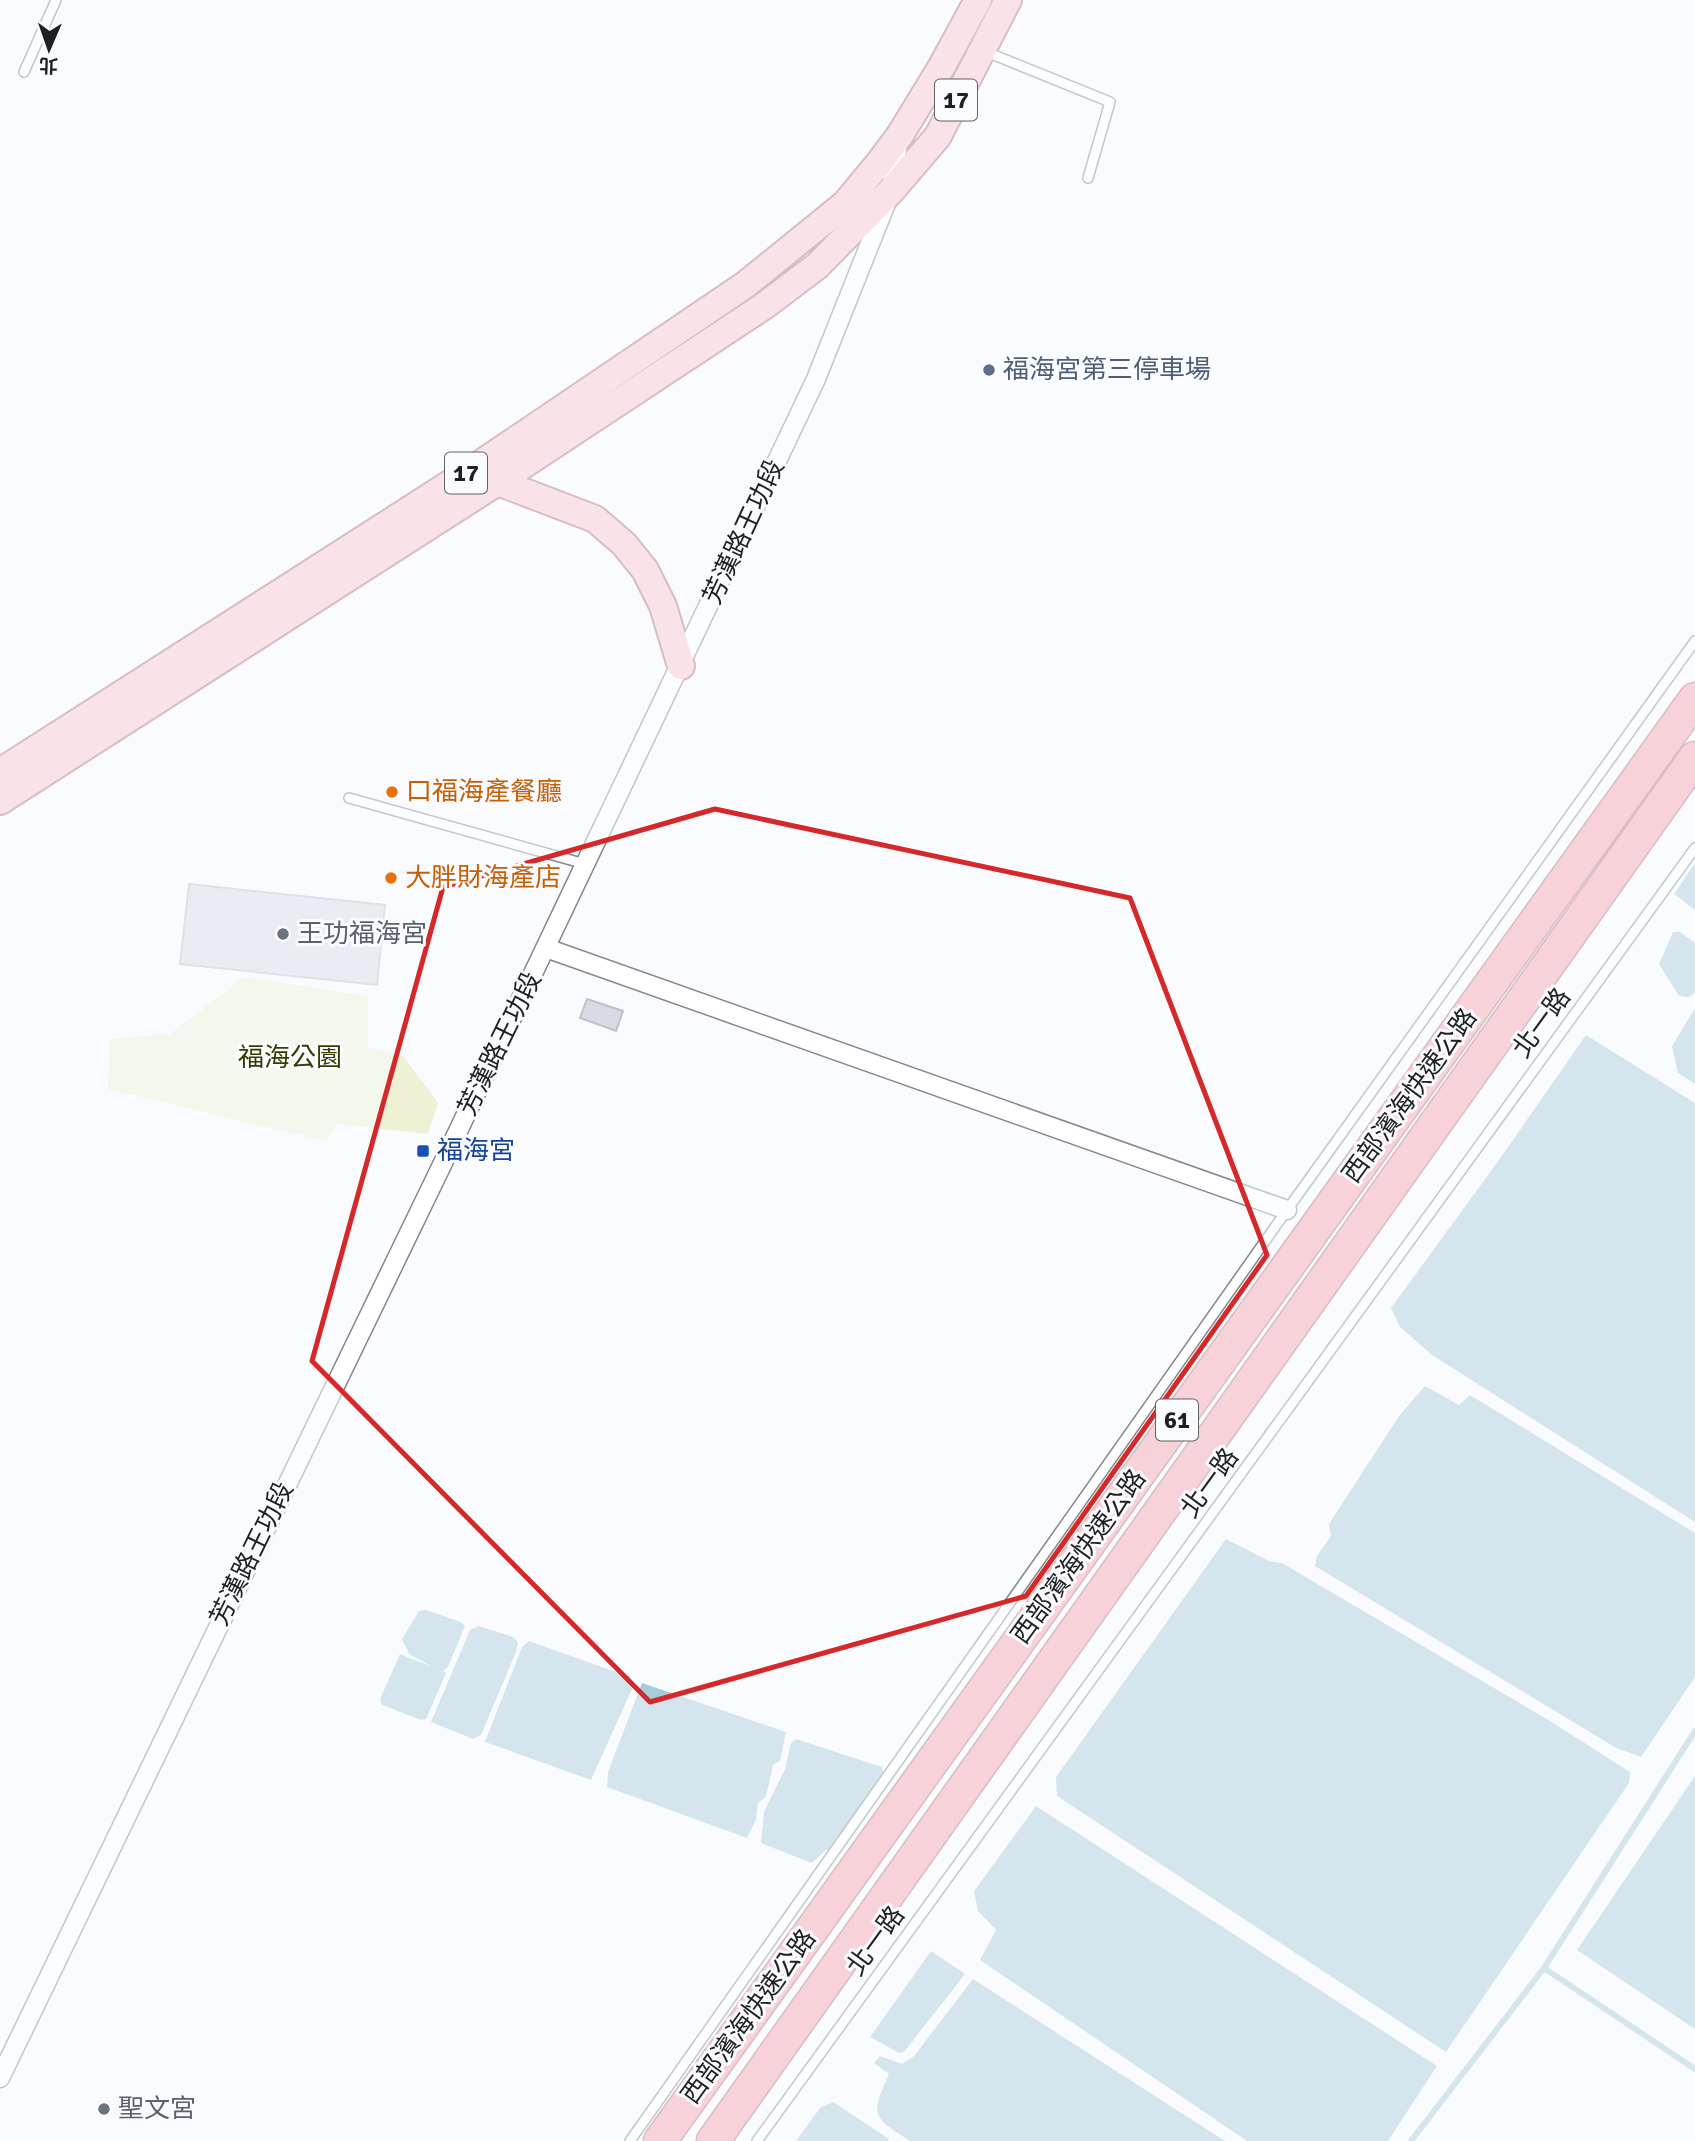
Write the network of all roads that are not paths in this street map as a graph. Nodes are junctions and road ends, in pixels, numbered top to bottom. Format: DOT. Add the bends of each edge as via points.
graph roads {
  1 [pos="56,0"];
  2 [pos="974,1"];
  3 [pos="1004,7"];
  4 [pos="982,50"];
  5 [pos="24,72"];
  6 [pos="900,135"];
  7 [pos="1088,178"];
  8 [pos="891,191"];
  9 [pos="467,472"];
  10 [pos="499,481"];
  11 [pos="1695,641"];
  12 [pos="681,666"];
  13 [pos="1695,699"];
  14 [pos="1695,758"];
  15 [pos="0,772"];
  16 [pos="349,798"];
  17 [pos="0,801"];
  18 [pos="1695,848"];
  19 [pos="586,864"];
  20 [pos="546,948"];
  21 [pos="1287,1210"];
  22 [pos="0,2078"];
  23 [pos="630,2141"];
  24 [pos="660,2141"];
  25 [pos="713,2141"];
  26 [pos="757,2141"];
  1 -- 5 [label="lane"];
  2 -- 3 [label="lane"];
  2 -- 6 [label="main road, 17"];
  3 -- 4 [label="main road, 17"];
  4 -- 7 [label="lane" via="1110,102"];
  4 -- 8 [label="main road, 17" via="938,136"];
  6 -- 8 [label="street, 芳漢路王功段"];
  6 -- 9 [label="main road, 17" via="845,204 745,285"];
  8 -- 10 [label="main road, 17" via="817,266 764,306"];
  8 -- 12 [label="street, 芳漢路王功段" via="816,379"];
  9 -- 10 [label="main road"];
  9 -- 15 [label="main road, 17"];
  10 -- 12 [label="main road" via="594,519 624,544 645,570 663,606"];
  10 -- 17 [label="main road, 17"];
  11 -- 21 [label="lane"];
  12 -- 19 [label="street, 芳漢路王功段"];
  13 -- 24 [label="highway, 西部濱海快速公路 / 61"];
  14 -- 25 [label="highway, 西部濱海快速公路 / 61"];
  16 -- 19 [label="lane"];
  18 -- 26 [label="lane, 北一路"];
  19 -- 20 [label="street, 芳漢路王功段"];
  20 -- 21 [label="street"];
  20 -- 22 [label="street, 芳漢路王功段"];
  21 -- 23 [label="lane"];
}
